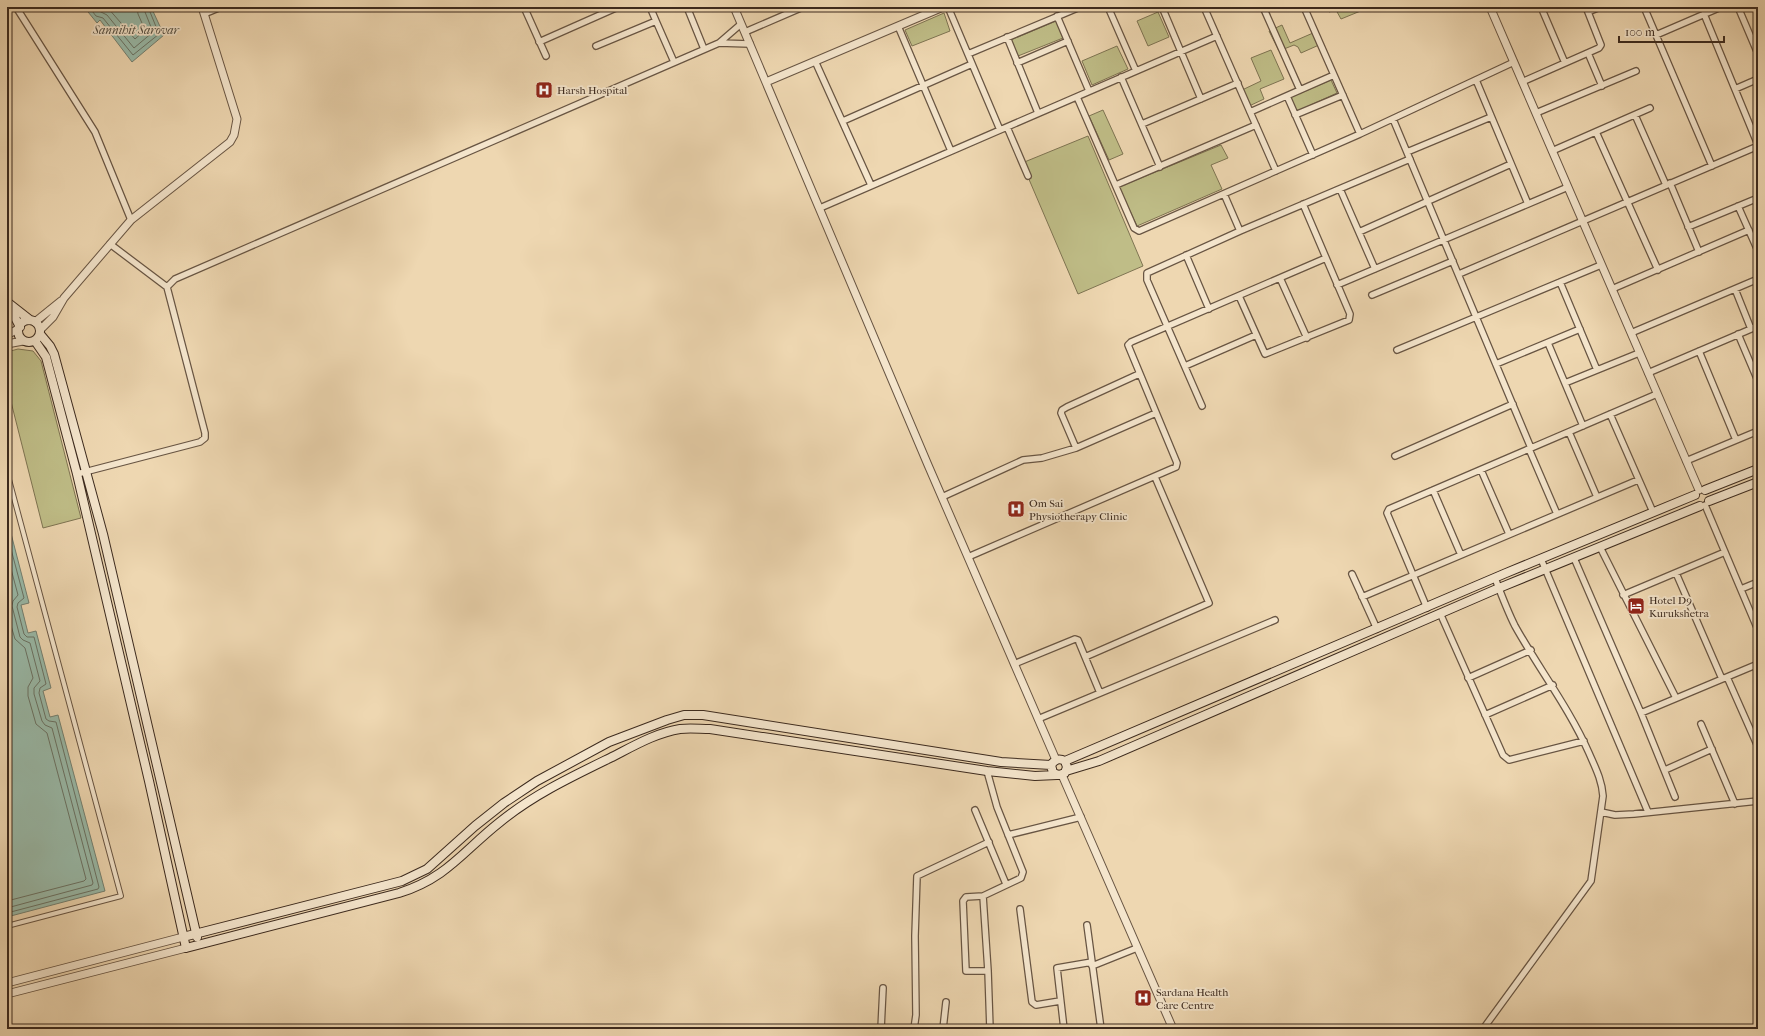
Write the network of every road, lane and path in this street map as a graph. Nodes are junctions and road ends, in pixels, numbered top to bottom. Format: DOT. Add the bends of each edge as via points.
graph roads {
  1 [pos="16,7"];
  2 [pos="221,7"];
  3 [pos="524,7"];
  4 [pos="618,7"];
  5 [pos="650,7"];
  6 [pos="687,7"];
  7 [pos="734,7"];
  8 [pos="803,7"];
  9 [pos="943,7"];
  10 [pos="948,7"];
  11 [pos="1080,7"];
  12 [pos="1108,7"];
  13 [pos="1162,7"];
  14 [pos="1204,7"];
  15 [pos="1265,7"];
  16 [pos="1304,7"];
  17 [pos="1490,7"];
  18 [pos="1541,7"];
  19 [pos="1600,7"];
  20 [pos="1644,7"];
  21 [pos="1721,7"];
  22 [pos="1738,7"];
  23 [pos="1587,9"];
  24 [pos="203,10"];
  25 [pos="1704,14"];
  26 [pos="1057,16"];
  27 [pos="656,21"];
  28 [pos="741,24"];
  29 [pos="898,26"];
  30 [pos="745,32"];
  31 [pos="1656,35"];
  32 [pos="1217,36"];
  33 [pos="1007,37"];
  34 [pos="1068,40"];
  35 [pos="539,42"];
  36 [pos="719,43"];
  37 [pos="750,44"];
  38 [pos="596,46"];
  39 [pos="704,49"];
  40 [pos="1181,51"];
  41 [pos="1588,53"];
  42 [pos="968,54"];
  43 [pos="1758,54"];
  44 [pos="546,56"];
  45 [pos="815,61"];
  46 [pos="674,62"];
  47 [pos="1514,62"];
  48 [pos="1017,63"];
  49 [pos="1565,63"];
  50 [pos="972,64"];
  51 [pos="1136,71"];
  52 [pos="1636,71"];
  53 [pos="1334,75"];
  54 [pos="1121,77"];
  55 [pos="1758,78"];
  56 [pos="1476,80"];
  57 [pos="766,82"];
  58 [pos="1522,82"];
  59 [pos="1238,83"];
  60 [pos="924,86"];
  61 [pos="1602,86"];
  62 [pos="1734,89"];
  63 [pos="1300,90"];
  64 [pos="1089,91"];
  65 [pos="1343,95"];
  66 [pos="1287,96"];
  67 [pos="1076,97"];
  68 [pos="1201,99"];
  69 [pos="1650,108"];
  70 [pos="1250,112"];
  71 [pos="1038,113"];
  72 [pos="1536,114"];
  73 [pos="1295,115"];
  74 [pos="1635,115"];
  75 [pos="1491,117"];
  76 [pos="1393,119"];
  77 [pos="843,121"];
  78 [pos="1142,124"];
  79 [pos="1256,125"];
  80 [pos="1007,127"];
  81 [pos="1000,130"];
  82 [pos="1596,132"];
  83 [pos="1360,134"];
  84 [pos="1758,146"];
  85 [pos="952,151"];
  86 [pos="1552,151"];
  87 [pos="1407,152"];
  88 [pos="1313,155"];
  89 [pos="1410,159"];
  90 [pos="1512,164"];
  91 [pos="1712,166"];
  92 [pos="1160,167"];
  93 [pos="1276,171"];
  94 [pos="1028,176"];
  95 [pos="1668,184"];
  96 [pos="871,185"];
  97 [pos="1116,185"];
  98 [pos="1568,187"];
  99 [pos="1340,189"];
  100 [pos="1224,194"];
  101 [pos="1758,198"];
  102 [pos="1428,201"];
  103 [pos="1628,202"];
  104 [pos="1303,204"];
  105 [pos="1528,204"];
  106 [pos="1738,206"];
  107 [pos="820,208"];
  108 [pos="131,220"];
  109 [pos="1582,221"];
  110 [pos="1688,227"];
  111 [pos="1749,230"];
  112 [pos="1240,231"];
  113 [pos="1359,232"];
  114 [pos="1444,240"];
  115 [pos="110,244"];
  116 [pos="1758,251"];
  117 [pos="1699,252"];
  118 [pos="1186,255"];
  119 [pos="1326,258"];
  120 [pos="1453,261"];
  121 [pos="1601,264"];
  122 [pos="1375,269"];
  123 [pos="1658,270"];
  124 [pos="1459,274"];
  125 [pos="1280,278"];
  126 [pos="1758,279"];
  127 [pos="1560,282"];
  128 [pos="1337,285"];
  129 [pos="167,287"];
  130 [pos="1612,289"];
  131 [pos="1735,289"];
  132 [pos="1372,295"];
  133 [pos="1239,296"];
  134 [pos="64,298"];
  135 [pos="7,303"];
  136 [pos="1209,309"];
  137 [pos="1476,317"];
  138 [pos="32,321"];
  139 [pos="1758,326"];
  140 [pos="1168,327"];
  141 [pos="19,328"];
  142 [pos="1580,329"];
  143 [pos="1751,329"];
  144 [pos="1631,334"];
  145 [pos="1738,334"];
  146 [pos="7,335"];
  147 [pos="39,335"];
  148 [pos="1256,335"];
  149 [pos="1306,338"];
  150 [pos="23,341"];
  151 [pos="1548,343"];
  152 [pos="7,344"];
  153 [pos="1397,350"];
  154 [pos="1699,351"];
  155 [pos="1639,353"];
  156 [pos="1496,364"];
  157 [pos="1185,366"];
  158 [pos="1597,370"];
  159 [pos="1648,373"];
  160 [pos="1139,374"];
  161 [pos="1758,381"];
  162 [pos="1565,384"];
  163 [pos="1657,394"];
  164 [pos="1513,404"];
  165 [pos="1202,406"];
  166 [pos="1156,413"];
  167 [pos="1610,414"];
  168 [pos="1583,426"];
  169 [pos="1758,431"];
  170 [pos="1569,432"];
  171 [pos="1736,440"];
  172 [pos="1076,448"];
  173 [pos="1530,448"];
  174 [pos="1395,456"];
  175 [pos="1686,461"];
  176 [pos="1758,469"];
  177 [pos="1481,470"];
  178 [pos="7,472"];
  179 [pos="86,472"];
  180 [pos="77,474"];
  181 [pos="1155,477"];
  182 [pos="1638,480"];
  183 [pos="1758,482"];
  184 [pos="1433,490"];
  185 [pos="1699,492"];
  186 [pos="942,497"];
  187 [pos="1597,497"];
  188 [pos="1705,504"];
  189 [pos="1653,512"];
  190 [pos="1557,514"];
  191 [pos="1509,534"];
  192 [pos="1600,547"];
  193 [pos="1725,552"];
  194 [pos="1461,555"];
  195 [pos="968,557"];
  196 [pos="1574,558"];
  197 [pos="1541,559"];
  198 [pos="1545,569"];
  199 [pos="1676,573"];
  200 [pos="1352,574"];
  201 [pos="1412,575"];
  202 [pos="1495,578"];
  203 [pos="1758,582"];
  204 [pos="1499,588"];
  205 [pos="1741,589"];
  206 [pos="1623,595"];
  207 [pos="1362,597"];
  208 [pos="1426,608"];
  209 [pos="1440,613"];
  210 [pos="1275,620"];
  211 [pos="1377,629"];
  212 [pos="1758,630"];
  213 [pos="1531,650"];
  214 [pos="1085,657"];
  215 [pos="1014,664"];
  216 [pos="1758,664"];
  217 [pos="1468,678"];
  218 [pos="1725,678"];
  219 [pos="1553,685"];
  220 [pos="1100,693"];
  221 [pos="1676,698"];
  222 [pos="1641,713"];
  223 [pos="1485,715"];
  224 [pos="1038,719"];
  225 [pos="1701,724"];
  226 [pos="1584,741"];
  227 [pos="1758,747"];
  228 [pos="1712,749"];
  229 [pos="1065,761"];
  230 [pos="1054,762"];
  231 [pos="1665,770"];
  232 [pos="987,771"];
  233 [pos="1062,774"];
  234 [pos="1675,797"];
  235 [pos="1758,801"];
  236 [pos="1735,804"];
  237 [pos="975,810"];
  238 [pos="1601,812"];
  239 [pos="1648,812"];
  240 [pos="1081,817"];
  241 [pos="1008,834"];
  242 [pos="988,842"];
  243 [pos="1006,884"];
  244 [pos="983,896"];
  245 [pos="1020,909"];
  246 [pos="1087,925"];
  247 [pos="7,926"];
  248 [pos="196,934"];
  249 [pos="183,937"];
  250 [pos="199,945"];
  251 [pos="186,948"];
  252 [pos="1137,948"];
  253 [pos="1092,964"];
  254 [pos="988,972"];
  255 [pos="7,983"];
  256 [pos="883,988"];
  257 [pos="7,994"];
  258 [pos="1060,1001"];
  259 [pos="946,1002"];
  260 [pos="881,1029"];
  261 [pos="914,1029"];
  262 [pos="943,1029"];
  263 [pos="990,1029"];
  264 [pos="1064,1029"];
  265 [pos="1102,1029"];
  266 [pos="1173,1029"];
  267 [pos="1483,1029"];
  1 -- 108 [label="street" via="95,132"];
  2 -- 24 [label="street"];
  3 -- 35 [label="street"];
  4 -- 35 [label="street"];
  5 -- 27 [label="street"];
  6 -- 39 [label="street"];
  7 -- 28 [label="street"];
  8 -- 30 [label="street"];
  9 -- 29 [label="street"];
  10 -- 42 [label="street"];
  11 -- 26 [label="street"];
  12 -- 51 [label="street"];
  13 -- 40 [label="street"];
  14 -- 32 [label="street"];
  15 -- 63 [label="street"];
  16 -- 53 [label="street"];
  17 -- 47 [label="street"];
  18 -- 49 [label="street"];
  19 -- 23 [label="street"];
  20 -- 31 [label="street"];
  21 -- 25 [label="street"];
  22 -- 43 [label="street"];
  23 -- 41 [label="street" via="1601,45"];
  24 -- 108 [label="street" via="237,119 234,135 230,142"];
  25 -- 31 [label="street"];
  25 -- 62 [label="street"];
  26 -- 33 [label="street"];
  26 -- 34 [label="street"];
  27 -- 38 [label="street"];
  27 -- 46 [label="street"];
  28 -- 30 [label="street"];
  28 -- 36 [label="street"];
  29 -- 45 [label="street"];
  29 -- 60 [label="street"];
  30 -- 37 [label="street"];
  31 -- 91 [label="street"];
  32 -- 40 [label="street"];
  32 -- 59 [label="street"];
  33 -- 42 [label="street"];
  33 -- 48 [label="street"];
  34 -- 48 [label="street"];
  34 -- 64 [label="street"];
  35 -- 44 [label="street"];
  36 -- 37 [label="street"];
  36 -- 39 [label="street"];
  37 -- 57 [label="street"];
  39 -- 46 [label="street"];
  40 -- 51 [label="street"];
  40 -- 68 [label="street"];
  41 -- 49 [label="street"];
  41 -- 61 [label="street"];
  42 -- 50 [label="street"];
  45 -- 57 [label="street"];
  45 -- 77 [label="street"];
  46 -- 129 [label="street" via="175,279"];
  47 -- 56 [label="street"];
  47 -- 58 [label="street"];
  48 -- 71 [label="street"];
  49 -- 58 [label="street"];
  50 -- 60 [label="street"];
  50 -- 81 [label="street"];
  51 -- 54 [label="street"];
  52 -- 61 [label="street"];
  53 -- 63 [label="street"];
  53 -- 65 [label="street"];
  54 -- 64 [label="street"];
  54 -- 78 [label="street"];
  55 -- 62 [label="street"];
  56 -- 75 [label="street"];
  56 -- 76 [label="street"];
  57 -- 107 [label="street"];
  58 -- 72 [label="street"];
  59 -- 68 [label="street"];
  59 -- 70 [label="street"];
  60 -- 77 [label="street"];
  60 -- 85 [label="street"];
  61 -- 72 [label="street"];
  62 -- 84 [label="street"];
  63 -- 66 [label="street"];
  64 -- 67 [label="street"];
  65 -- 73 [label="street"];
  65 -- 83 [label="street"];
  66 -- 70 [label="street"];
  66 -- 73 [label="street"];
  67 -- 71 [label="street"];
  67 -- 97 [label="street"];
  68 -- 78 [label="street"];
  69 -- 74 [label="street"];
  70 -- 79 [label="street"];
  71 -- 80 [label="street"];
  72 -- 86 [label="street"];
  73 -- 88 [label="street"];
  74 -- 82 [label="street"];
  74 -- 95 [label="street"];
  75 -- 87 [label="street"];
  75 -- 90 [label="street"];
  76 -- 83 [label="street"];
  76 -- 87 [label="street"];
  77 -- 96 [label="street"];
  78 -- 92 [label="street"];
  79 -- 92 [label="street"];
  79 -- 93 [label="street"];
  80 -- 81 [label="street"];
  80 -- 94 [label="street"];
  81 -- 85 [label="street"];
  82 -- 86 [label="street"];
  82 -- 103 [label="street"];
  83 -- 88 [label="street"];
  84 -- 91 [label="street"];
  85 -- 96 [label="street"];
  86 -- 98 [label="street"];
  87 -- 89 [label="street"];
  88 -- 93 [label="street"];
  89 -- 99 [label="street"];
  89 -- 102 [label="street"];
  90 -- 102 [label="street"];
  90 -- 105 [label="street"];
  91 -- 95 [label="street"];
  92 -- 97 [label="street"];
  93 -- 100 [label="street"];
  95 -- 103 [label="street"];
  95 -- 110 [label="street"];
  96 -- 107 [label="street"];
  97 -- 100 [label="street" via="1134,228 1139,231"];
  98 -- 105 [label="street"];
  98 -- 109 [label="street"];
  99 -- 104 [label="street"];
  99 -- 113 [label="street"];
  100 -- 112 [label="street"];
  101 -- 106 [label="street"];
  102 -- 113 [label="street"];
  102 -- 114 [label="street"];
  103 -- 109 [label="street"];
  103 -- 123 [label="street"];
  104 -- 112 [label="street"];
  104 -- 119 [label="street"];
  105 -- 114 [label="street"];
  106 -- 110 [label="street"];
  106 -- 111 [label="street"];
  107 -- 186 [label="street"];
  108 -- 115 [label="street"];
  109 -- 121 [label="street"];
  109 -- 124 [label="street"];
  110 -- 117 [label="street"];
  111 -- 116 [label="street"];
  111 -- 117 [label="street"];
  112 -- 118 [label="street"];
  113 -- 122 [label="street"];
  114 -- 120 [label="street"];
  114 -- 122 [label="street"];
  115 -- 129 [label="street"];
  115 -- 134 [label="street"];
  117 -- 123 [label="street"];
  118 -- 136 [label="street"];
  118 -- 140 [label="street" via="1147,273 1147,280"];
  119 -- 125 [label="street"];
  119 -- 128 [label="street"];
  120 -- 124 [label="street"];
  120 -- 132 [label="street"];
  121 -- 127 [label="street"];
  121 -- 130 [label="street"];
  122 -- 128 [label="street"];
  123 -- 130 [label="street"];
  124 -- 137 [label="street"];
  125 -- 133 [label="street"];
  125 -- 149 [label="street"];
  126 -- 131 [label="street"];
  127 -- 137 [label="street"];
  127 -- 142 [label="street"];
  128 -- 149 [label="street" via="1350,314 1348,320"];
  129 -- 179 [label="street" via="205,438 200,442"];
  130 -- 144 [label="street"];
  131 -- 143 [label="street"];
  131 -- 144 [label="street"];
  133 -- 136 [label="street"];
  133 -- 148 [label="street"];
  134 -- 138 [label="street"];
  134 -- 147 [label="street"];
  135 -- 138 [label="main road"];
  135 -- 141 [label="main road"];
  136 -- 140 [label="street"];
  137 -- 153 [label="street"];
  137 -- 156 [label="street"];
  138 -- 141 [label="main road" via="23,322"];
  138 -- 147 [label="main road"];
  139 -- 143 [label="street"];
  140 -- 157 [label="street"];
  140 -- 160 [label="street" via="1128,345"];
  141 -- 146 [label="street"];
  141 -- 150 [label="main road"];
  142 -- 151 [label="street"];
  142 -- 158 [label="street"];
  143 -- 145 [label="street"];
  144 -- 155 [label="street"];
  145 -- 154 [label="street"];
  145 -- 161 [label="street"];
  147 -- 150 [label="main road" via="31,342"];
  147 -- 179 [label="main road" via="54,354"];
  147 -- 180 [label="main road"];
  148 -- 149 [label="street" via="1264,353 1268,354"];
  148 -- 157 [label="street"];
  150 -- 152 [label="street"];
  151 -- 156 [label="street"];
  151 -- 162 [label="street"];
  154 -- 159 [label="street"];
  154 -- 171 [label="street"];
  155 -- 158 [label="street"];
  155 -- 159 [label="street"];
  156 -- 164 [label="street"];
  157 -- 165 [label="street"];
  158 -- 162 [label="street"];
  159 -- 163 [label="street"];
  160 -- 166 [label="street"];
  160 -- 172 [label="street" via="1062,410"];
  162 -- 168 [label="street"];
  163 -- 167 [label="street"];
  163 -- 175 [label="street"];
  164 -- 173 [label="street"];
  164 -- 174 [label="street"];
  166 -- 172 [label="street"];
  166 -- 181 [label="street" via="1177,463 1173,469"];
  167 -- 168 [label="street"];
  167 -- 182 [label="street"];
  168 -- 170 [label="street"];
  169 -- 171 [label="street"];
  170 -- 173 [label="street"];
  170 -- 187 [label="street"];
  171 -- 175 [label="street"];
  172 -- 186 [label="street" via="1042,458 1023,460"];
  173 -- 177 [label="street"];
  173 -- 190 [label="street"];
  175 -- 185 [label="street"];
  176 -- 185 [label="main road"];
  177 -- 184 [label="street"];
  177 -- 191 [label="street"];
  178 -- 247 [label="street" via="121,896"];
  179 -- 180 [label="street"];
  179 -- 248 [label="main road" via="103,534"];
  180 -- 249 [label="main road"];
  181 -- 195 [label="street"];
  181 -- 214 [label="street" via="1209,603"];
  182 -- 187 [label="street"];
  182 -- 189 [label="street"];
  183 -- 188 [label="main road"];
  184 -- 194 [label="street"];
  184 -- 201 [label="street" via="1387,511"];
  185 -- 188 [label="main road" via="1709,494"];
  185 -- 188 [label="main road" via="1695,502"];
  185 -- 189 [label="main road"];
  186 -- 195 [label="street"];
  187 -- 190 [label="street"];
  188 -- 192 [label="main road"];
  188 -- 193 [label="street"];
  189 -- 197 [label="main road"];
  190 -- 191 [label="street"];
  191 -- 194 [label="street"];
  192 -- 196 [label="main road"];
  192 -- 206 [label="street"];
  193 -- 199 [label="street"];
  193 -- 205 [label="street"];
  194 -- 201 [label="street"];
  195 -- 215 [label="street"];
  196 -- 198 [label="main road"];
  196 -- 222 [label="street"];
  197 -- 198 [label="street"];
  197 -- 202 [label="main road"];
  198 -- 204 [label="main road"];
  198 -- 239 [label="street"];
  199 -- 206 [label="street"];
  199 -- 218 [label="street"];
  200 -- 207 [label="street"];
  201 -- 207 [label="street"];
  201 -- 208 [label="street"];
  202 -- 204 [label="street"];
  202 -- 208 [label="main road"];
  203 -- 205 [label="street"];
  204 -- 209 [label="main road"];
  204 -- 213 [label="street" via="1515,625"];
  205 -- 212 [label="street"];
  206 -- 221 [label="street"];
  207 -- 211 [label="street"];
  208 -- 211 [label="main road"];
  209 -- 217 [label="street"];
  209 -- 233 [label="main road" via="1099,761"];
  210 -- 220 [label="street"];
  211 -- 229 [label="main road"];
  213 -- 217 [label="street"];
  213 -- 219 [label="street"];
  214 -- 215 [label="street" via="1078,640 1075,639"];
  214 -- 220 [label="street"];
  215 -- 224 [label="street"];
  216 -- 218 [label="street"];
  217 -- 223 [label="street"];
  218 -- 221 [label="street"];
  218 -- 227 [label="street"];
  219 -- 223 [label="street"];
  219 -- 226 [label="street"];
  220 -- 224 [label="street"];
  221 -- 222 [label="street"];
  222 -- 231 [label="street"];
  223 -- 226 [label="street" via="1503,755 1509,760"];
  224 -- 230 [label="street"];
  225 -- 228 [label="street"];
  226 -- 238 [label="street" via="1602,786"];
  228 -- 231 [label="street"];
  228 -- 236 [label="street"];
  229 -- 230 [label="main road"];
  229 -- 233 [label="main road" via="1067,767"];
  230 -- 233 [label="main road" via="1052,771"];
  230 -- 248 [label="main road" via="1001,762 703,714 684,715 609,742 537,781 475,826 427,869 402,881"];
  231 -- 234 [label="street"];
  232 -- 233 [label="main road" via="1035,776"];
  232 -- 241 [label="street"];
  232 -- 250 [label="main road" via="710,729 680,730 661,734 535,796 498,823 449,868 424,884 399,893"];
  233 -- 240 [label="street"];
  235 -- 236 [label="street"];
  236 -- 239 [label="street"];
  237 -- 242 [label="street"];
  238 -- 239 [label="street" via="1615,815"];
  238 -- 267 [label="street" via="1591,881"];
  240 -- 241 [label="street"];
  240 -- 252 [label="street"];
  241 -- 243 [label="street" via="1023,872 1021,878"];
  242 -- 243 [label="street"];
  242 -- 261 [label="street" via="917,876"];
  243 -- 244 [label="street"];
  244 -- 254 [label="street"];
  244 -- 254 [label="street" via="966,897 963,901 966,971"];
  245 -- 258 [label="street" via="1032,1002 1036,1005"];
  246 -- 253 [label="street"];
  248 -- 249 [label="main road"];
  248 -- 250 [label="main road"];
  249 -- 251 [label="main road"];
  249 -- 255 [label="street"];
  250 -- 251 [label="main road"];
  251 -- 257 [label="street"];
  252 -- 253 [label="street"];
  252 -- 266 [label="street"];
  253 -- 258 [label="street" via="1057,968"];
  253 -- 265 [label="street"];
  254 -- 263 [label="street"];
  256 -- 260 [label="street"];
  258 -- 264 [label="street"];
  259 -- 262 [label="street"];
}
